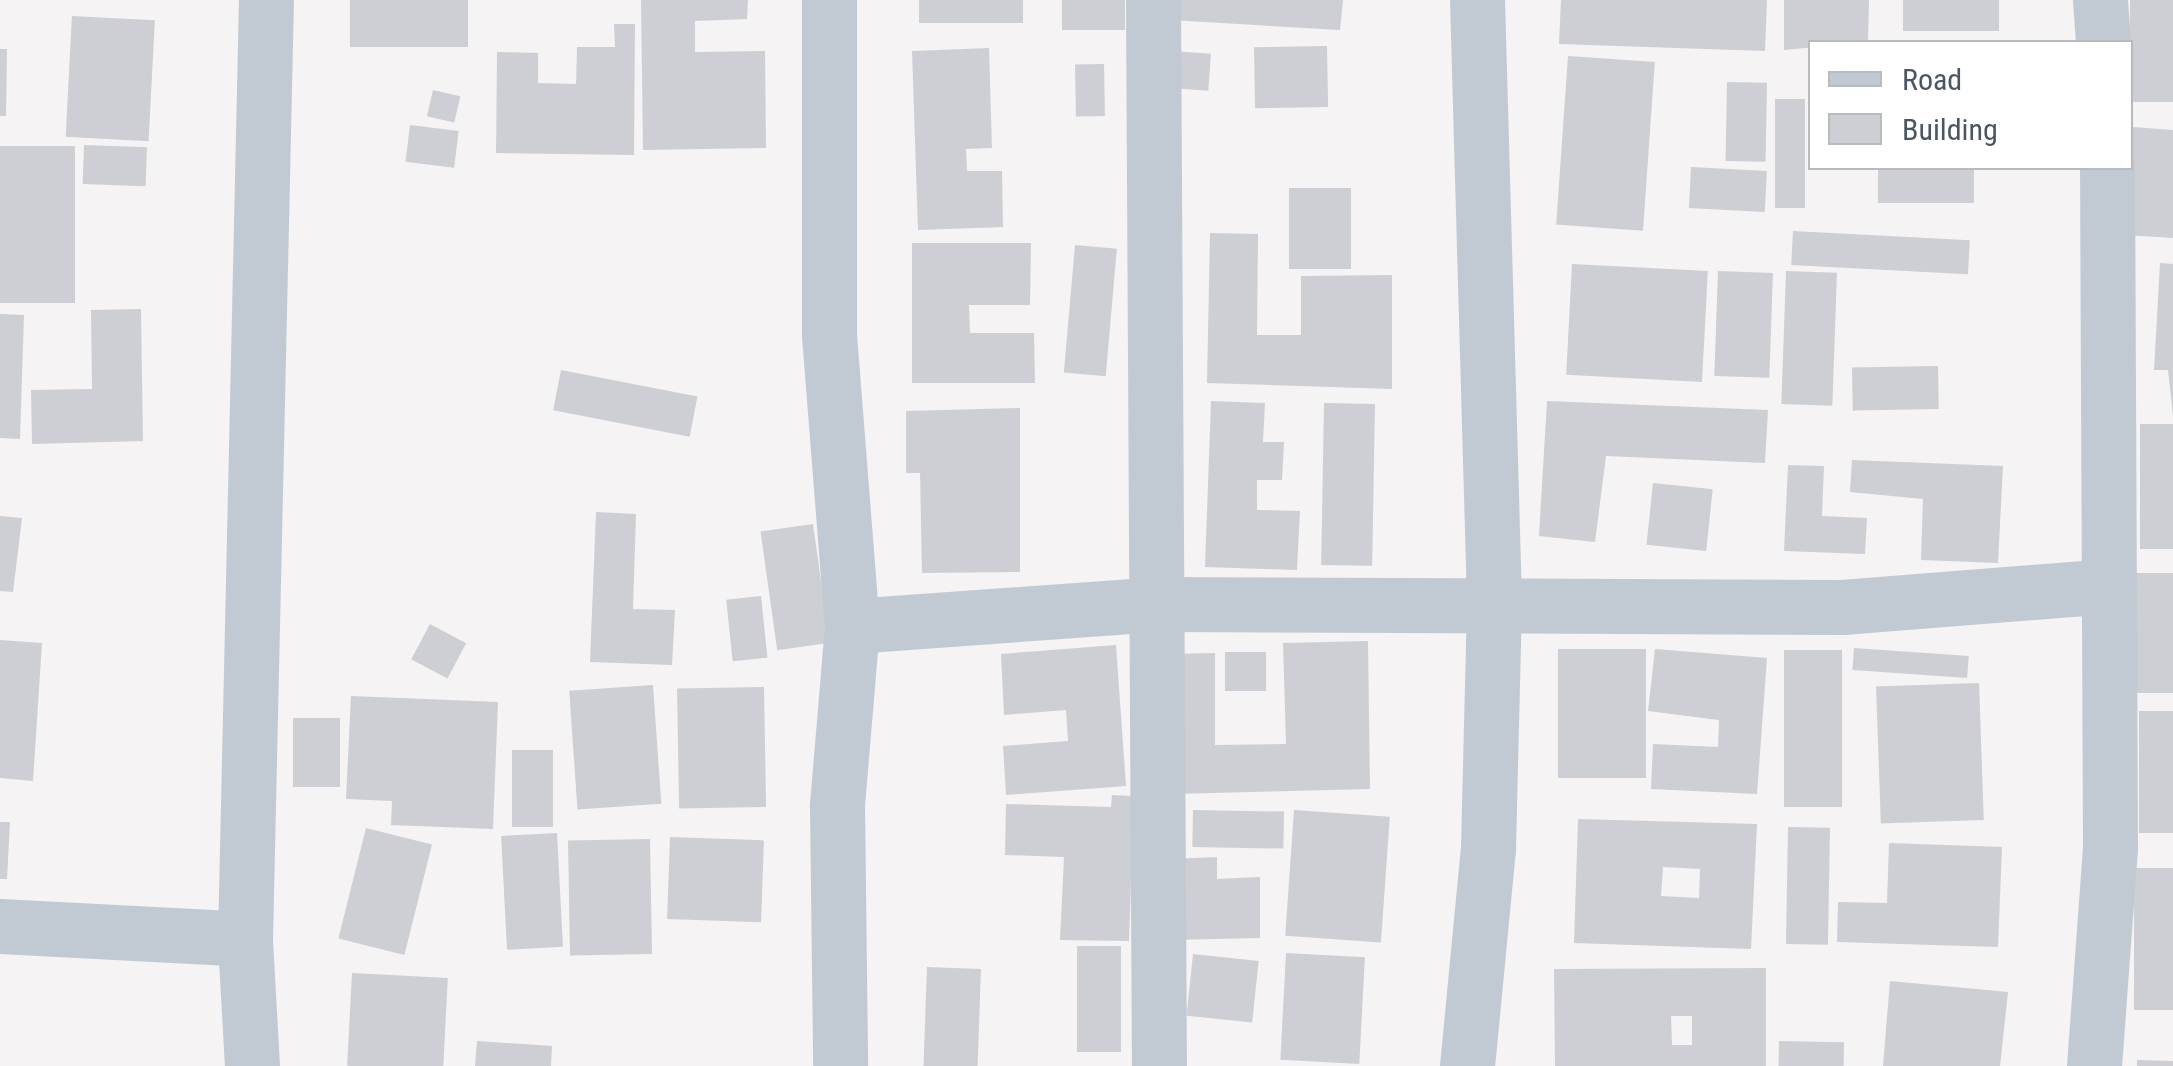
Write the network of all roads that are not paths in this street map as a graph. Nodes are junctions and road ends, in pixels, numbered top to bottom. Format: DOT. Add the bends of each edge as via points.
graph roads {
  1 [pos="266,0"];
  2 [pos="829,0"];
  3 [pos="1152,0"];
  4 [pos="1477,0"];
  5 [pos="2100,0"];
  6 [pos="2103,40"];
  7 [pos="2107,170"];
  8 [pos="2109,586"];
  9 [pos="1494,602"];
  10 [pos="1161,604"];
  11 [pos="852,626"];
  12 [pos="0,926"];
  13 [pos="246,939"];
  14 [pos="252,1066"];
  15 [pos="840,1066"];
  16 [pos="1158,1066"];
  17 [pos="1468,1066"];
  18 [pos="2094,1066"];
  1 -- 13 [label="street"];
  2 -- 11 [label="street" via="829,335"];
  3 -- 10 [label="street"];
  4 -- 9 [label="street"];
  5 -- 6 [label="street"];
  7 -- 8 [label="street"];
  8 -- 9 [label="street" via="1842,607"];
  8 -- 18 [label="street" via="2110,848"];
  9 -- 10 [label="street"];
  9 -- 17 [label="street" via="1488,848"];
  10 -- 11 [label="street"];
  10 -- 16 [label="street" via="1152,718"];
  11 -- 15 [label="street" via="837,806"];
  12 -- 13 [label="street"];
  13 -- 14 [label="street"];
}
